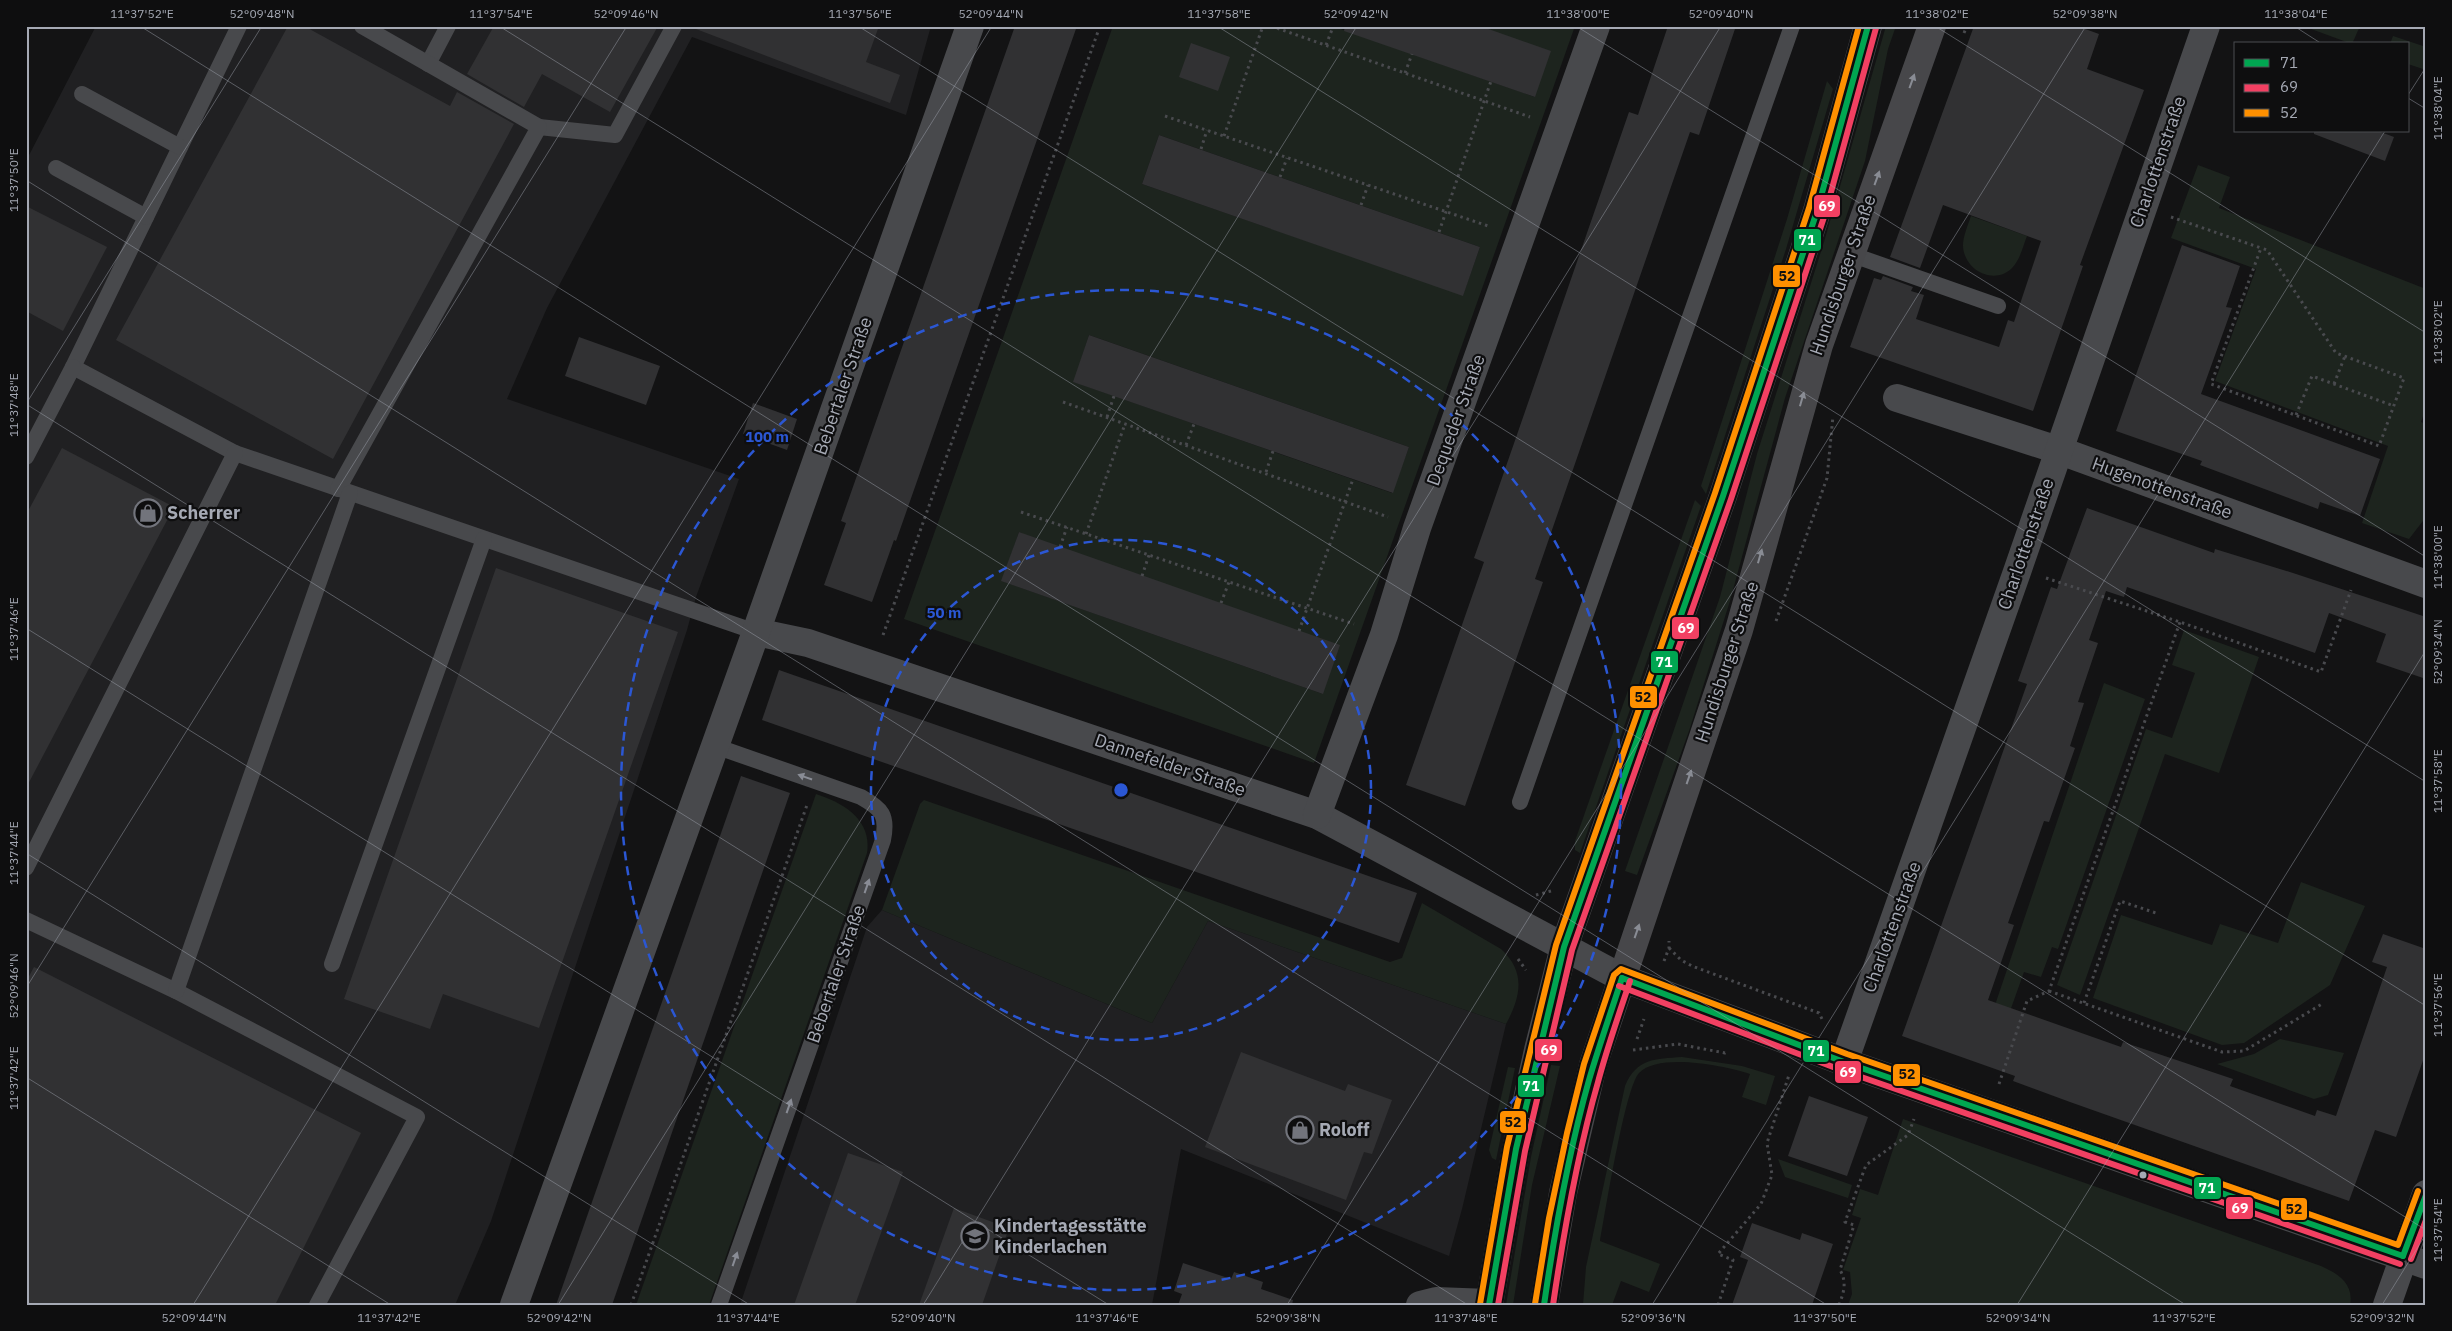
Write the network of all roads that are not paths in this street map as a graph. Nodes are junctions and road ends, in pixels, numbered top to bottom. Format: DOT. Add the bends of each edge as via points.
graph roads {
  1 [pos="239,26"];
  2 [pos="362,26"];
  3 [pos="448,26"];
  4 [pos="674,26"];
  5 [pos="970,26"];
  6 [pos="1596,26"];
  7 [pos="1792,26"];
  8 [pos="1868,26"];
  9 [pos="1932,26"];
  10 [pos="2206,26"];
  11 [pos="428,64"];
  12 [pos="82,94"];
  13 [pos="539,127"];
  14 [pos="180,147"];
  15 [pos="56,168"];
  16 [pos="146,216"];
  17 [pos="1850,254"];
  18 [pos="1998,306"];
  19 [pos="73,367"];
  20 [pos="1897,398"];
  21 [pos="2058,450"];
  22 [pos="235,453"];
  23 [pos="26,457"];
  24 [pos="344,491"];
  25 [pos="484,539"];
  26 [pos="2426,584"];
  27 [pos="756,632"];
  28 [pos="715,746"];
  29 [pos="1520,802"];
  30 [pos="1317,815"];
  31 [pos="26,868"];
  32 [pos="26,920"];
  33 [pos="1564,947"];
  34 [pos="332,964"];
  35 [pos="1622,978"];
  36 [pos="176,991"];
  37 [pos="1844,1062"];
  38 [pos="2426,1194"];
  39 [pos="2414,1260"];
  40 [pos="1489,1304"];
  41 [pos="317,1305"];
  42 [pos="514,1305"];
  43 [pos="719,1305"];
  44 [pos="1420,1305"];
  45 [pos="1544,1305"];
  46 [pos="2387,1305"];
  1 -- 14 [label="lane"];
  2 -- 11 [label="lane"];
  3 -- 11 [label="lane"];
  4 -- 13 [label="lane" via="615,135"];
  5 -- 27 [label="street, Bebertaler Straße"];
  6 -- 30 [label="street, Dequeder Straße" via="1417,528 1384,635"];
  7 -- 29 [label="lane"];
  8 -- 33 [label="main road" via="1817,211"];
  17 -- 9 [label="main road, Hundisburger Straße, one-way"];
  10 -- 21 [label="street, Charlottenstraße"];
  11 -- 13 [label="lane"];
  12 -- 14 [label="lane"];
  13 -- 24 [label="lane"];
  14 -- 16 [label="lane"];
  15 -- 16 [label="lane"];
  16 -- 19 [label="lane"];
  17 -- 18 [label="lane"];
  35 -- 17 [label="main road, Hundisburger Straße, one-way" via="1739,630 1806,386"];
  19 -- 22 [label="lane"];
  19 -- 23 [label="lane"];
  20 -- 21 [label="street, Hugenottenstraße"];
  21 -- 26 [label="street, Hugenottenstraße"];
  21 -- 37 [label="street, Charlottenstraße"];
  22 -- 24 [label="lane"];
  22 -- 31 [label="lane"];
  24 -- 25 [label="lane"];
  24 -- 36 [label="lane"];
  25 -- 27 [label="lane"];
  25 -- 34 [label="lane"];
  27 -- 28 [label="street, Bebertaler Straße"];
  27 -- 30 [label="street, Dannefelder Straße" via="808,643"];
  28 -- 42 [label="street, Bebertaler Straße"];
  43 -- 28 [label="lane, Bebertaler Straße, one-way" via="885,829 883,814 874,805 851,793"];
  30 -- 33 [label="street, Dannefelder Straße"];
  32 -- 36 [label="lane"];
  33 -- 35 [label="street, Dannefelder Straße"];
  33 -- 40 [label="main road" via="1516,1149"];
  35 -- 37 [label="street, Dannefelder Straße"];
  35 -- 45 [label="main road, Hundisburger Straße" via="1593,1065 1574,1138"];
  36 -- 41 [label="lane" via="417,1117"];
  37 -- 39 [label="street, Dannefelder Straße"];
  38 -- 39 [label="street"];
  39 -- 46 [label="street"];
  40 -- 44 [label="street" via="1436,1301"];
}
